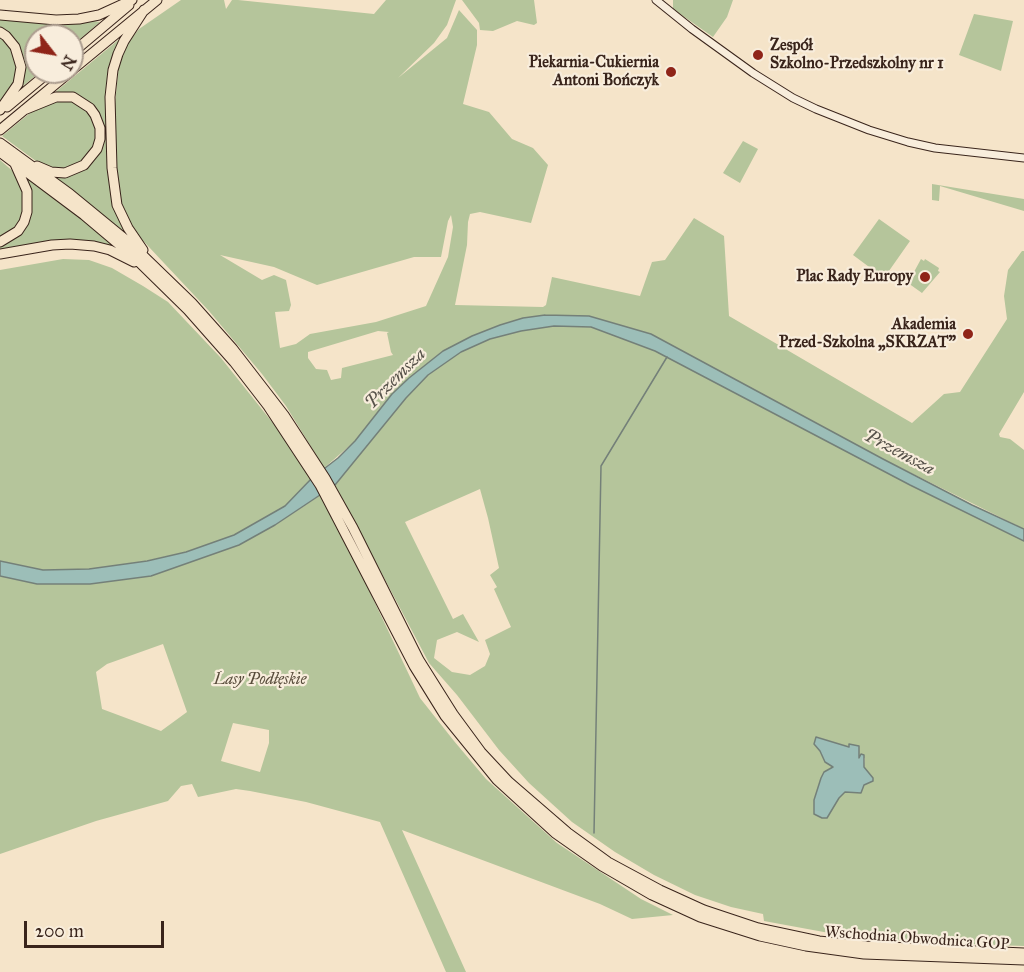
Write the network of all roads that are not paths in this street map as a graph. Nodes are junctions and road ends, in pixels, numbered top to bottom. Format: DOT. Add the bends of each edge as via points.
graph roads {
  1 [pos="134,0"];
  2 [pos="157,0"];
  3 [pos="656,0"];
  4 [pos="144,10"];
  5 [pos="0,15"];
  6 [pos="0,32"];
  7 [pos="84,43"];
  8 [pos="84,60"];
  9 [pos="34,84"];
  10 [pos="55,84"];
  11 [pos="24,110"];
  12 [pos="0,111"];
  13 [pos="0,130"];
  14 [pos="0,143"];
  15 [pos="0,152"];
  16 [pos="1024,158"];
  17 [pos="14,162"];
  18 [pos="28,163"];
  19 [pos="0,242"];
  20 [pos="0,254"];
  21 [pos="146,263"];
  22 [pos="1024,953"];
  23 [pos="992,956"];
  24 [pos="1024,960"];
  1 -- 5 [label="highway" via="79,19"];
  1 -- 7 [label="highway"];
  2 -- 4 [label="highway"];
  3 -- 16 [label="main road" via="753,73 816,109 908,142"];
  4 -- 8 [label="highway"];
  4 -- 21 [label="highway" via="115,62 110,109 117,205"];
  6 -- 12 [label="highway" via="15,47 21,67 18,84"];
  9 -- 12 [label="highway"];
  10 -- 11 [label="highway"];
  11 -- 13 [label="highway"];
  11 -- 18 [label="highway" via="56,97 73,98 92,112 100,134 94,156 75,171 56,173"];
  14 -- 18 [label="highway"];
  15 -- 17 [label="highway"];
  17 -- 19 [label="highway" via="27,191 27,212 18,231"];
  17 -- 21 [label="highway"];
  18 -- 21 [label="highway" via="99,217"];
  20 -- 21 [label="highway" via="52,244 82,244"];
  21 -- 23 [label="highway, Wschodnia Obwodnica GOP" via="226,352 308,458 350,531 414,666 456,732 497,780 555,833 651,895 693,914 779,941 864,954"];
  22 -- 23 [label="highway, Wschodnia Obwodnica GOP"];
  23 -- 24 [label="highway, Wschodnia Obwodnica GOP"];
}
